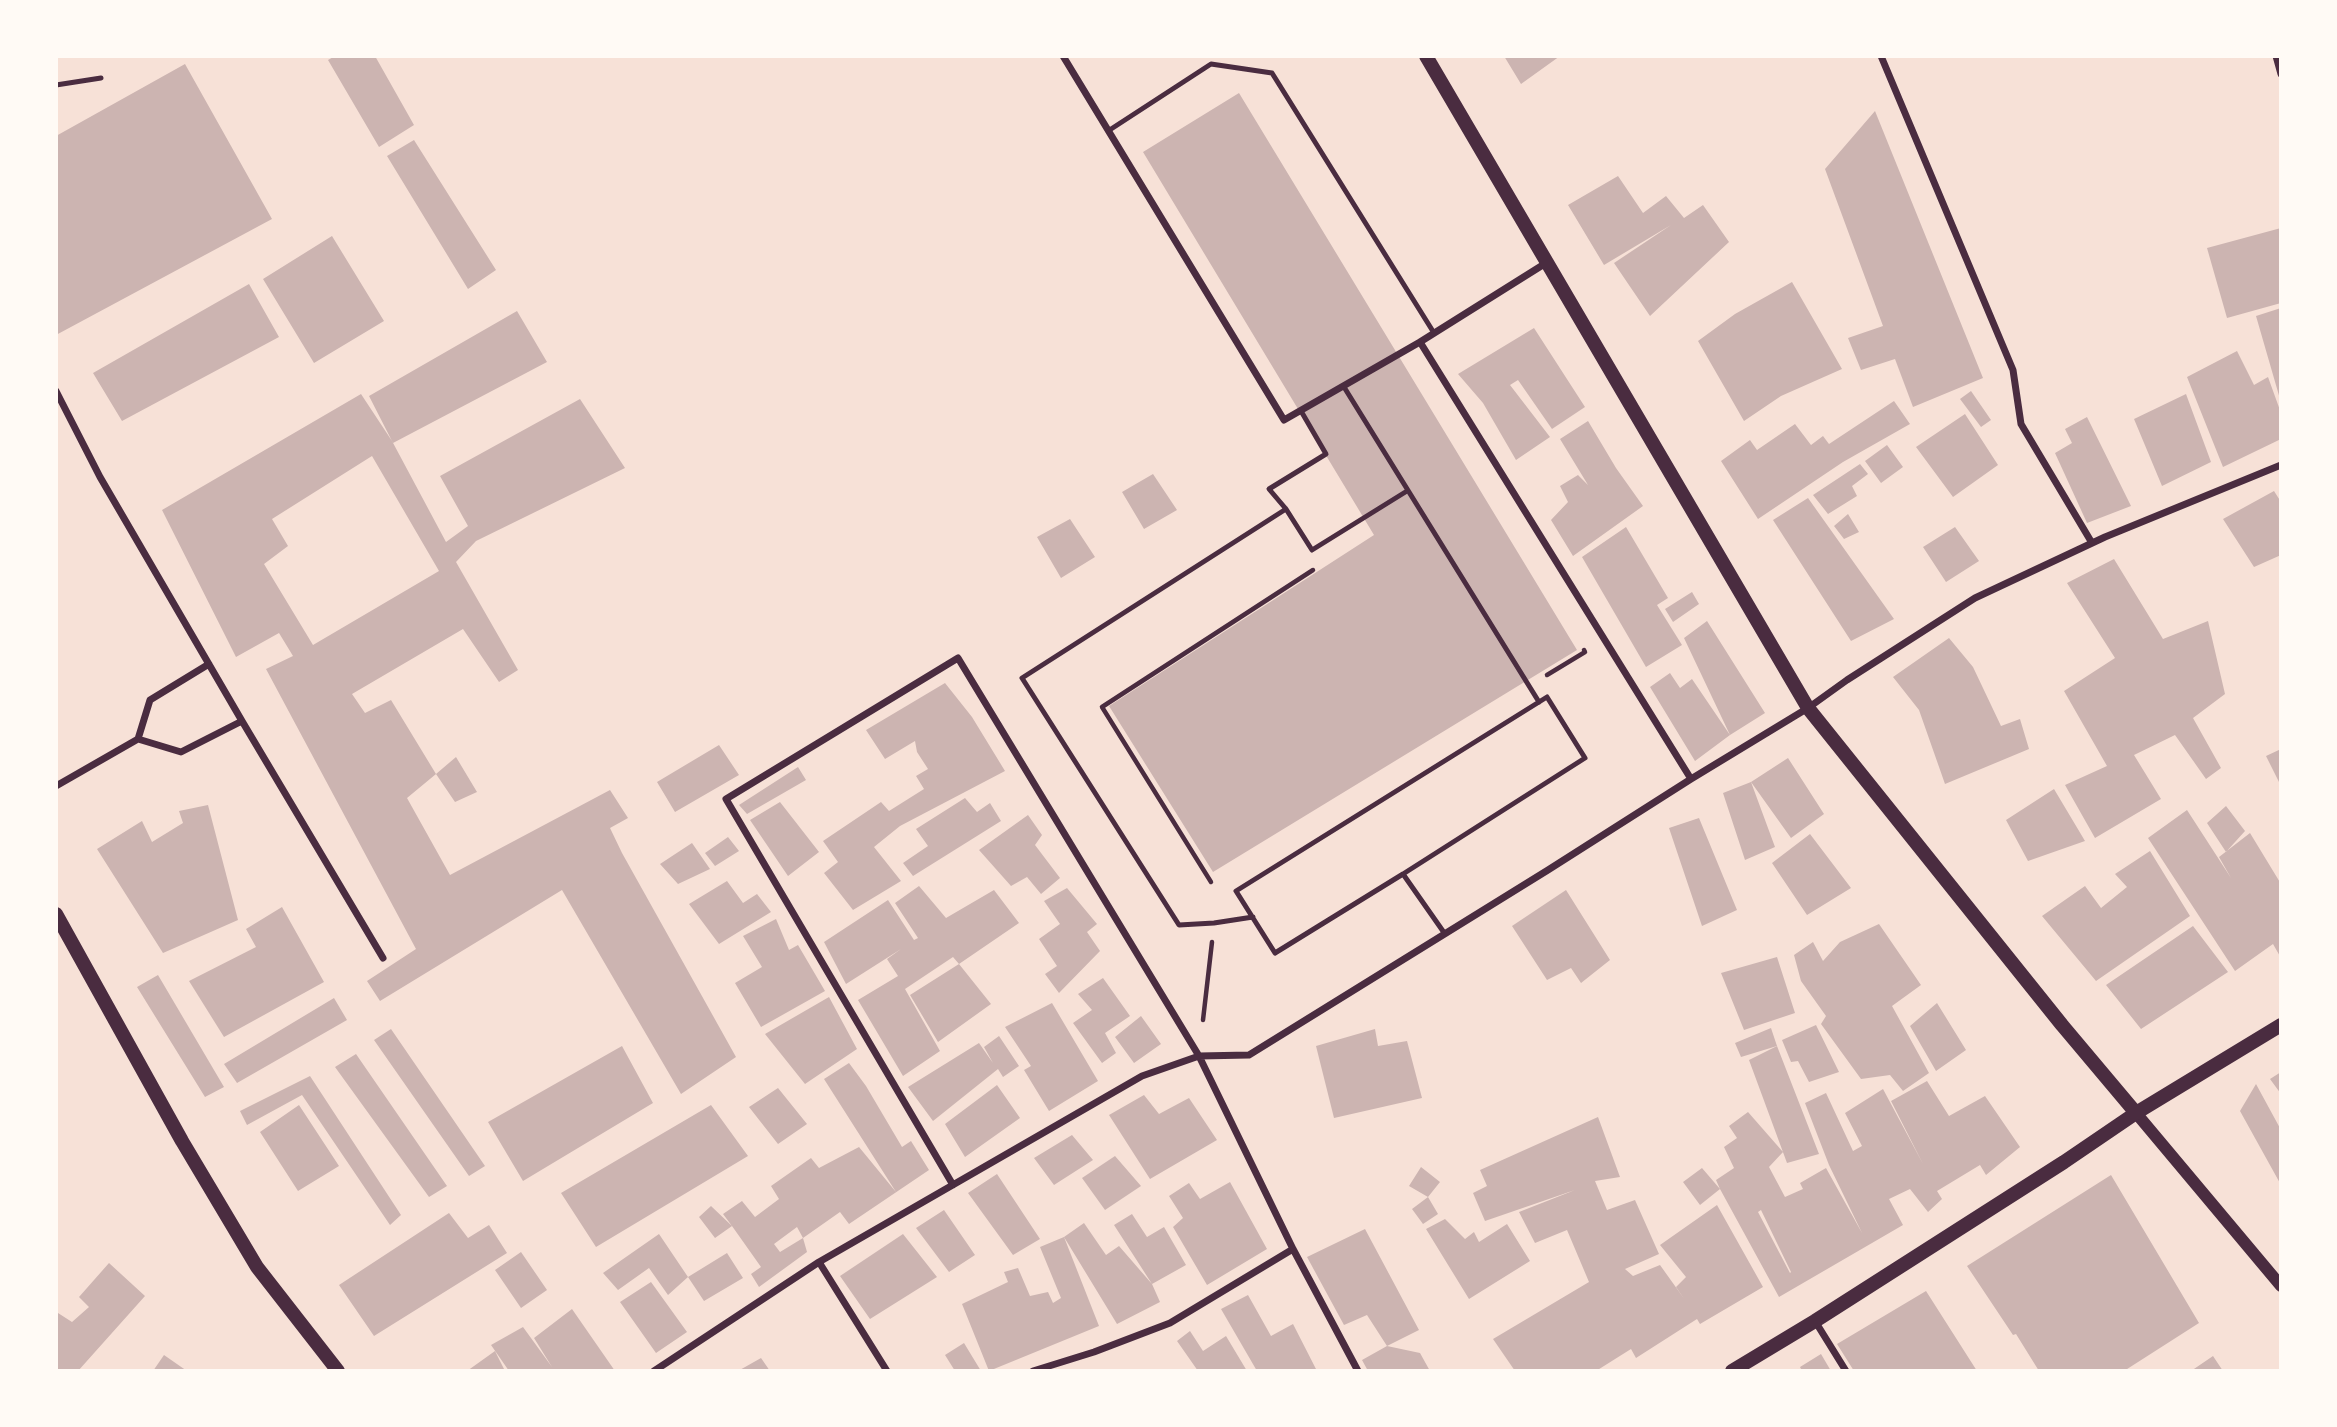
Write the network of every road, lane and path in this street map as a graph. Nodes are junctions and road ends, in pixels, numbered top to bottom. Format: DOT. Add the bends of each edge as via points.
graph roads {
  1 [pos="1063,56"];
  2 [pos="1426,56"];
  3 [pos="1881,56"];
  4 [pos="2276,56"];
  5 [pos="2281,74"];
  6 [pos="101,78"];
  7 [pos="56,85"];
  8 [pos="1108,131"];
  9 [pos="1546,262"];
  10 [pos="1434,333"];
  11 [pos="1420,342"];
  12 [pos="1343,387"];
  13 [pos="56,391"];
  14 [pos="1301,411"];
  15 [pos="2280,469"];
  16 [pos="1407,491"];
  17 [pos="1286,509"];
  18 [pos="2092,543"];
  19 [pos="1323,564"];
  20 [pos="209,664"];
  21 [pos="1539,702"];
  22 [pos="1808,708"];
  23 [pos="242,721"];
  24 [pos="138,739"];
  25 [pos="1691,779"];
  26 [pos="56,786"];
  27 [pos="1403,874"];
  28 [pos="1211,881"];
  29 [pos="56,914"];
  30 [pos="1252,917"];
  31 [pos="1214,923"];
  32 [pos="1444,934"];
  33 [pos="383,958"];
  34 [pos="2281,1025"];
  35 [pos="1199,1056"];
  36 [pos="2136,1113"];
  37 [pos="953,1185"];
  38 [pos="1293,1249"];
  39 [pos="819,1262"];
  40 [pos="2281,1286"];
  41 [pos="1815,1321"];
  42 [pos="338,1371"];
  43 [pos="653,1371"];
  44 [pos="887,1371"];
  45 [pos="1033,1371"];
  46 [pos="1358,1371"];
  47 [pos="1732,1371"];
  48 [pos="1846,1371"];
  1 -- 8 [label="street"];
  2 -- 9 [label="main road"];
  3 -- 18 [label="street" via="2014,370 2021,424"];
  4 -- 5 [label="street"];
  6 -- 7 [label="lane"];
  8 -- 10 [label="lane" via="1211,64 1272,73"];
  8 -- 14 [label="street" via="1284,420"];
  9 -- 10 [label="street"];
  9 -- 22 [label="main road"];
  10 -- 11 [label="street"];
  11 -- 12 [label="street"];
  11 -- 25 [label="street"];
  12 -- 14 [label="street"];
  12 -- 16 [label="lane"];
  13 -- 20 [label="street" via="100,477"];
  14 -- 17 [label="lane" via="1326,454 1269,489"];
  15 -- 18 [label="street"];
  16 -- 17 [label="lane" via="1312,550"];
  16 -- 21 [label="lane"];
  17 -- 31 [label="lane" via="1022,678 1179,925"];
  18 -- 22 [label="street" via="1975,598"];
  19 -- 28 [label="path" via="1102,707"];
  20 -- 23 [label="street"];
  20 -- 24 [label="street" via="150,700"];
  21 -- 27 [label="lane" via="1547,697 1585,758"];
  21 -- 30 [label="lane" via="1236,891"];
  22 -- 25 [label="street"];
  22 -- 36 [label="main road"];
  23 -- 24 [label="street" via="181,752"];
  23 -- 33 [label="street"];
  24 -- 26 [label="street"];
  25 -- 32 [label="street"];
  27 -- 30 [label="lane" via="1275,953"];
  27 -- 32 [label="lane"];
  29 -- 42 [label="main road" via="257,1267"];
  30 -- 31 [label="lane"];
  31 -- 35 [label="path"];
  32 -- 35 [label="street" via="1249,1055"];
  34 -- 36 [label="main road"];
  35 -- 37 [label="street" via="1142,1076"];
  35 -- 37 [label="street" via="958,658 726,799"];
  35 -- 38 [label="street"];
  36 -- 40 [label="street"];
  36 -- 41 [label="main road"];
  37 -- 39 [label="street"];
  38 -- 45 [label="street" via="1170,1323"];
  38 -- 46 [label="street"];
  39 -- 43 [label="street"];
  39 -- 44 [label="street"];
  41 -- 47 [label="main road"];
  41 -- 48 [label="street"];
}
